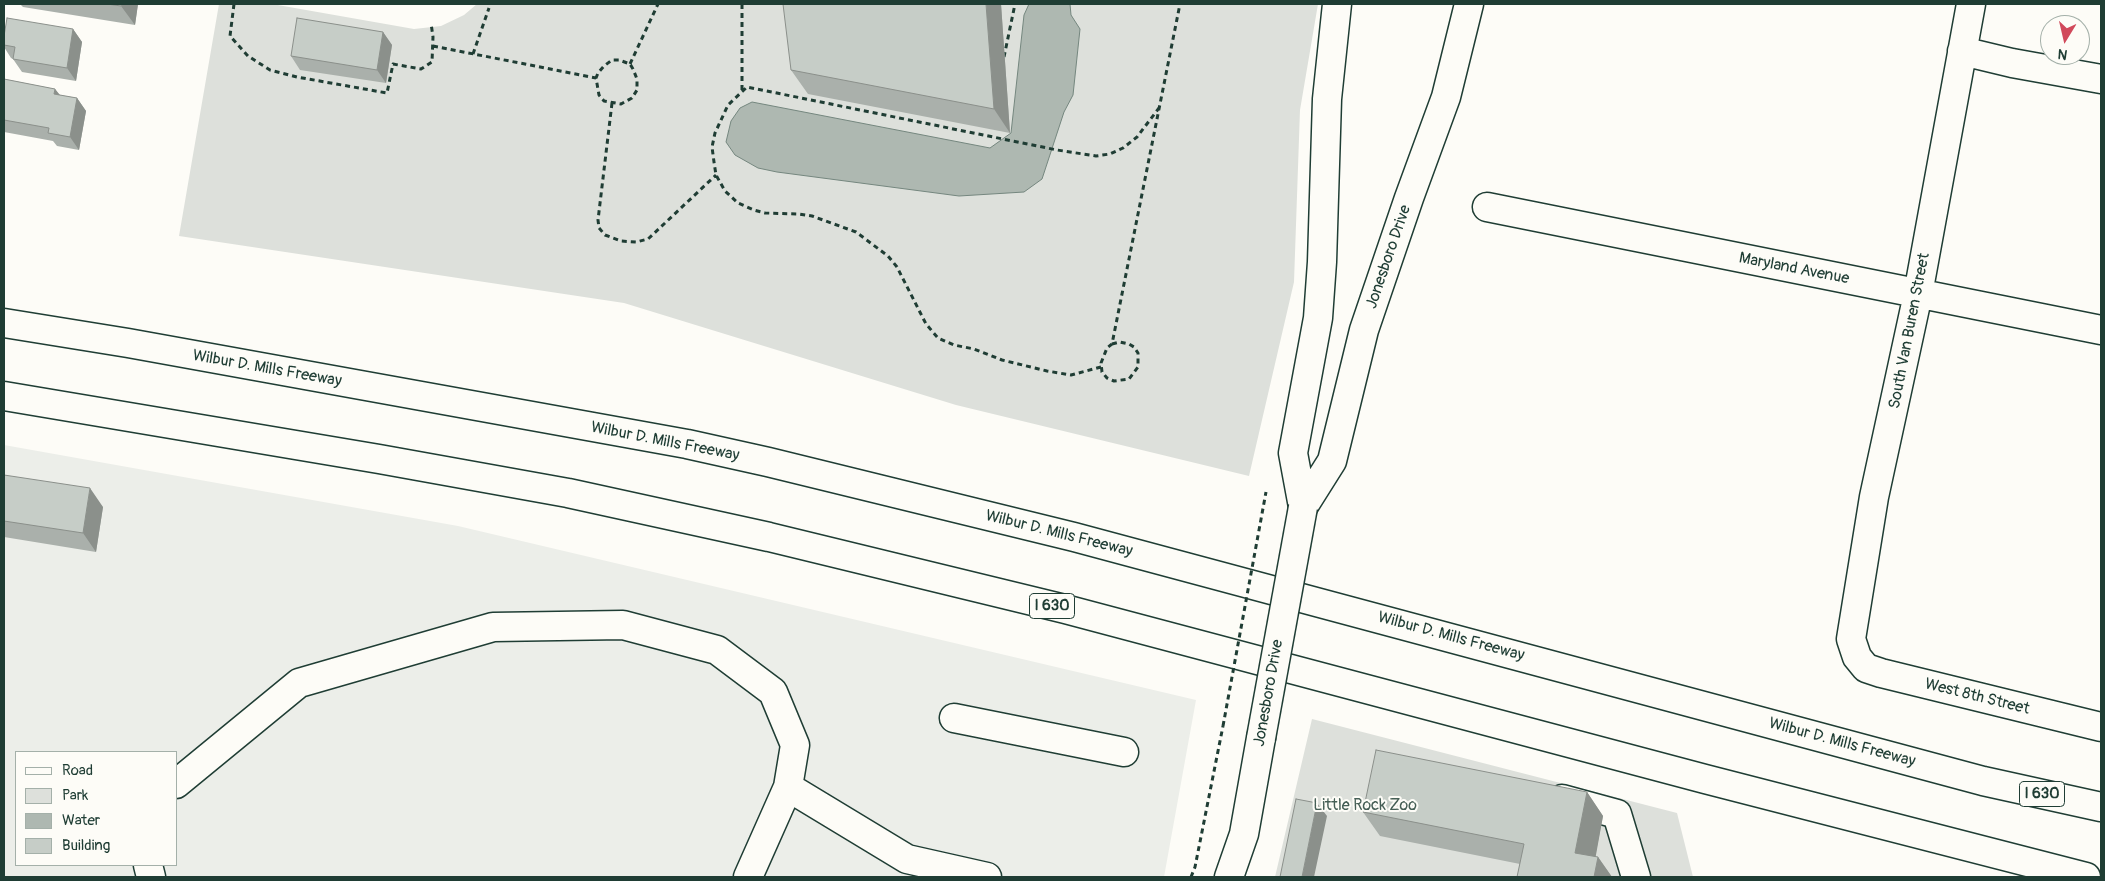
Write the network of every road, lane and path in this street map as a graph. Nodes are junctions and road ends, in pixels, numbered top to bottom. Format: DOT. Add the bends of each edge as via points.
graph roads {
  1 [pos="234,4"];
  2 [pos="658,4"];
  3 [pos="742,4"];
  4 [pos="1015,4"];
  5 [pos="1180,4"];
  6 [pos="1337,4"];
  7 [pos="1469,4"];
  8 [pos="1971,4"];
  9 [pos="489,8"];
  10 [pos="431,23"];
  11 [pos="433,46"];
  12 [pos="1962,51"];
  13 [pos="473,54"];
  14 [pos="1003,62"];
  15 [pos="630,64"];
  16 [pos="596,78"];
  17 [pos="2101,79"];
  18 [pos="742,92"];
  19 [pos="612,103"];
  20 [pos="1159,108"];
  21 [pos="991,128"];
  22 [pos="991,137"];
  23 [pos="716,175"];
  24 [pos="1487,207"];
  25 [pos="1918,294"];
  26 [pos="4,323"];
  27 [pos="2101,330"];
  28 [pos="1112,344"];
  29 [pos="1102,368"];
  30 [pos="4,396"];
  31 [pos="1266,492"];
  32 [pos="1303,507"];
  33 [pos="1857,657"];
  34 [pos="954,718"];
  35 [pos="2101,727"];
  36 [pos="1124,752"];
  37 [pos="178,782"];
  38 [pos="788,787"];
  39 [pos="1542,794"];
  40 [pos="2101,807"];
  41 [pos="748,877"];
  42 [pos="987,877"];
  43 [pos="1190,877"];
  44 [pos="1229,877"];
  45 [pos="1636,877"];
  46 [pos="2086,877"];
  1 -- 11 [label="path" via="230,36 248,56 270,70 297,77 387,93 393,64 421,69 432,62"];
  2 -- 15 [label="path"];
  3 -- 18 [label="path"];
  4 -- 14 [label="path"];
  5 -- 20 [label="path"];
  6 -- 32 [label="main road, Jonesboro Drive" via="1327,99 1318,318 1293,453"];
  7 -- 32 [label="main road, Jonesboro Drive" via="1446,97 1364,330 1332,462"];
  8 -- 12 [label="main road, South Van Buren Street"];
  9 -- 13 [label="path"];
  10 -- 11 [label="path"];
  11 -- 13 [label="path"];
  12 -- 17 [label="main road"];
  12 -- 25 [label="main road, South Van Buren Street"];
  13 -- 16 [label="path"];
  15 -- 16 [label="path" via="612,60"];
  15 -- 19 [label="path" via="637,79 637,90 632,98 621,104"];
  16 -- 19 [label="path" via="599,95"];
  18 -- 22 [label="path" via="747,87"];
  18 -- 23 [label="path" via="728,105 715,132 712,147"];
  19 -- 23 [label="path" via="598,220 605,235 621,241 648,239"];
  20 -- 22 [label="path" via="1137,137 1110,154 1096,156"];
  20 -- 28 [label="path"];
  21 -- 22 [label="path"];
  23 -- 29 [label="path" via="725,191 738,203 754,210 812,216 856,232 888,256 897,267 926,324 938,338 1002,360 1047,371 1071,375"];
  24 -- 25 [label="main road, Maryland Avenue"];
  25 -- 27 [label="main road, Maryland Avenue"];
  25 -- 33 [label="main road, South Van Buren Street" via="1874,497 1853,616 1851,639"];
  26 -- 40 [label="main road, Wilbur D. Mills Freeway / I 630" via="687,444 768,462 1074,537 1983,781"];
  28 -- 29 [label="path" via="1102,356"];
  28 -- 29 [label="path" via="1120,342 1134,347 1138,353 1138,367 1129,379 1114,381 1107,378"];
  30 -- 46 [label="main road, I 630" via="549,490 769,536 1064,609"];
  31 -- 43 [label="path, bridge" via="1223,726 1195,867"];
  32 -- 44 [label="main road, Jonesboro Drive, bridge" via="1244,834"];
  33 -- 35 [label="main road, West 8th Street" via="1866,668 1881,674"];
  34 -- 36 [label="main road"];
  37 -- 38 [label="main road" via="299,683 493,627 623,625 717,650 773,692 795,745"];
  38 -- 41 [label="main road"];
  38 -- 42 [label="main road" via="907,859"];
  39 -- 45 [label="main road" via="1618,814"];
}
